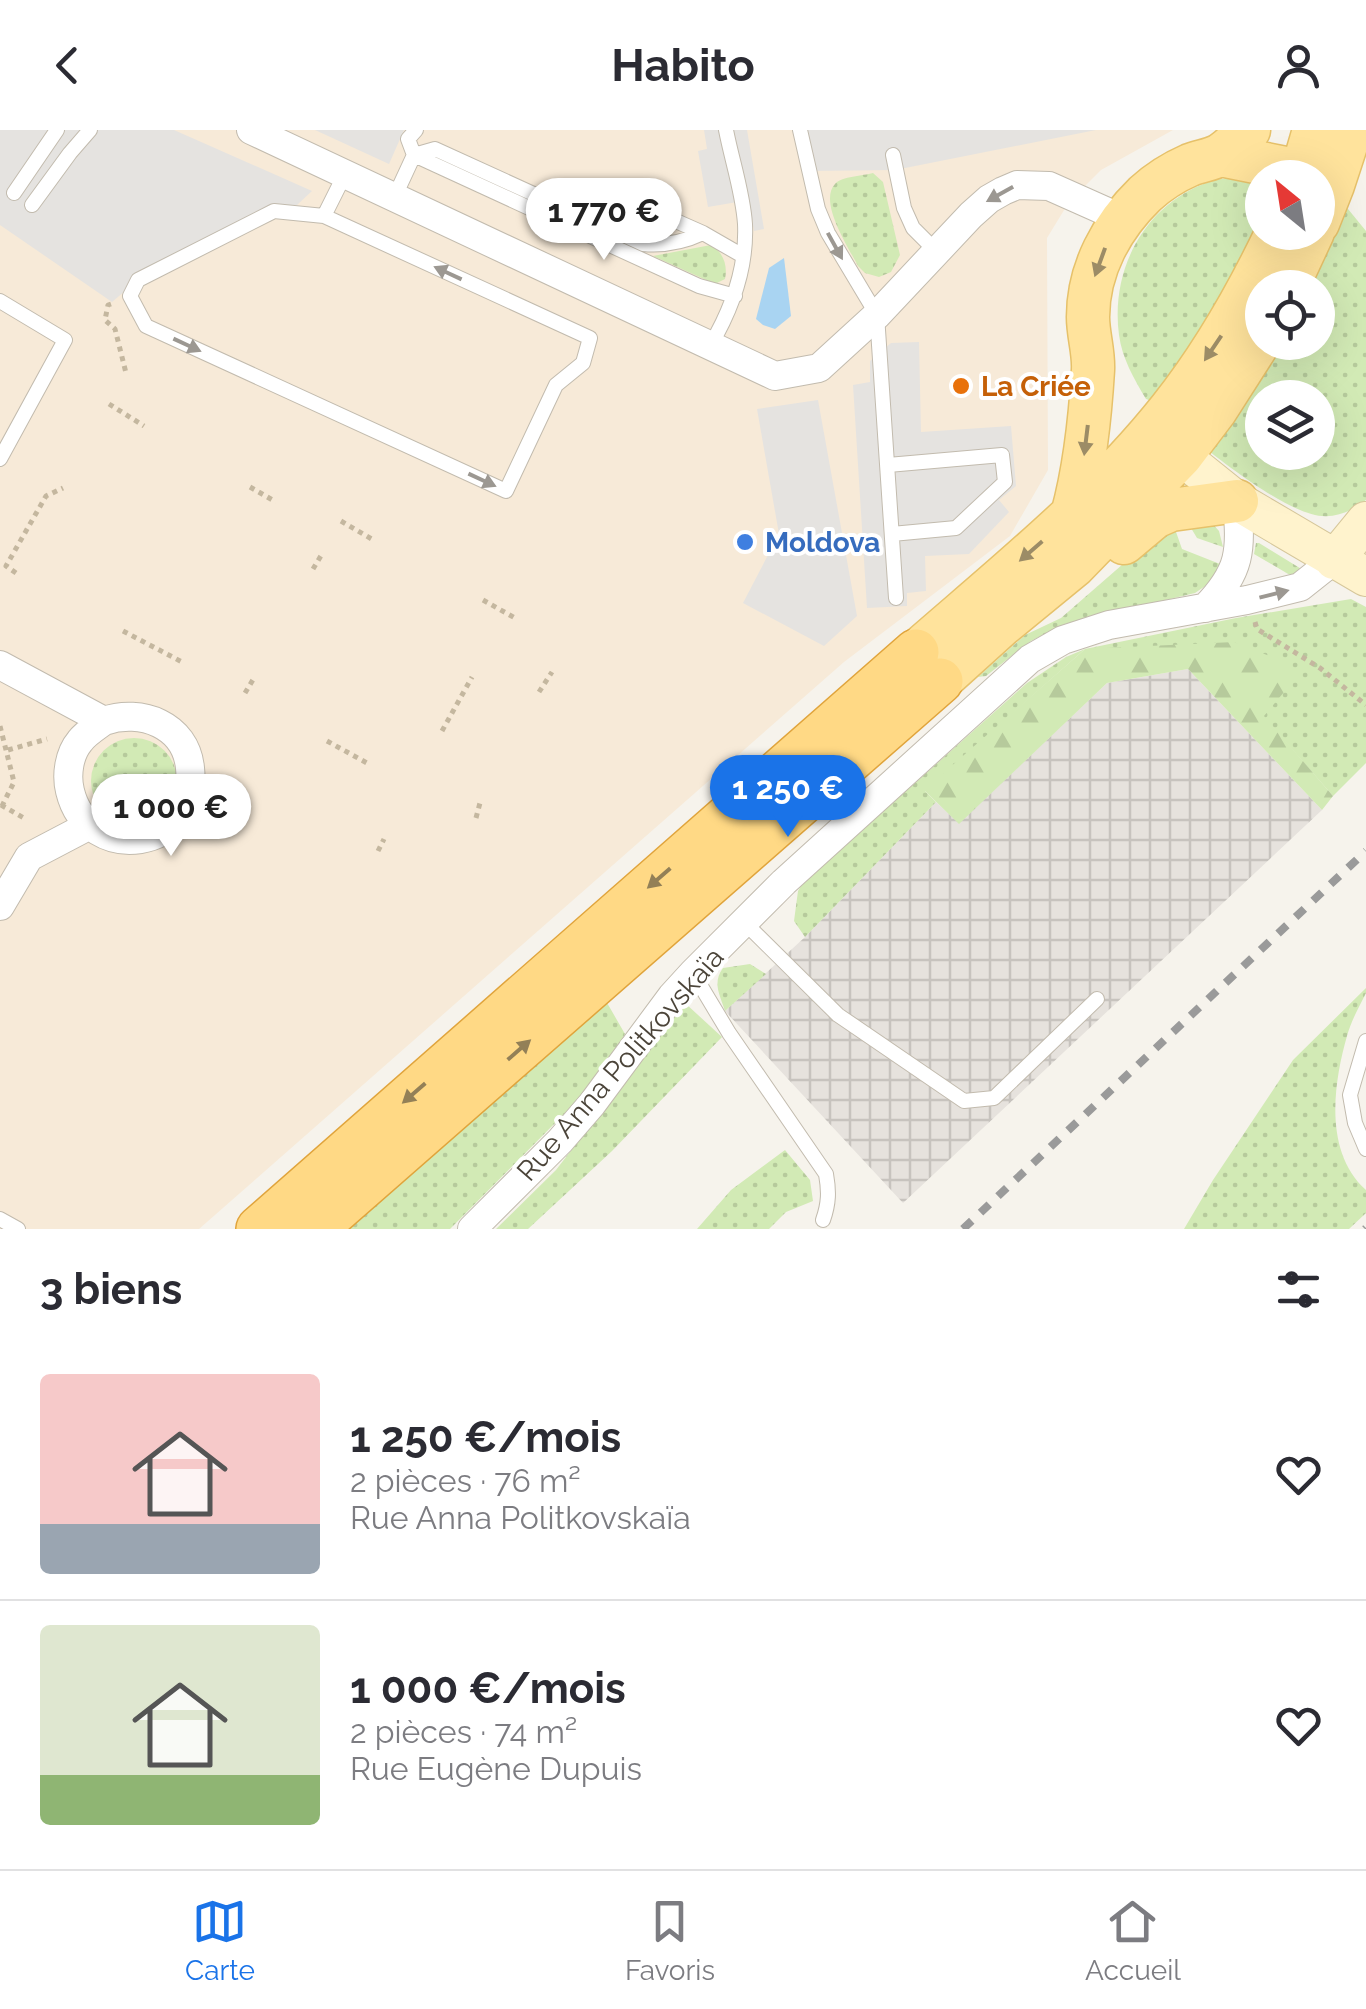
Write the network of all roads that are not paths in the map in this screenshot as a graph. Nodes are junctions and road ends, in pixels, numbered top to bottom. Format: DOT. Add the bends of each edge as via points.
graph roads {
  1 [pos="57,130"];
  2 [pos="90,130"];
  3 [pos="250,130"];
  4 [pos="726,130"];
  5 [pos="800,130"];
  6 [pos="1314,130"];
  7 [pos="1351,130"];
  8 [pos="412,135"];
  9 [pos="1234,142"];
  10 [pos="414,155"];
  11 [pos="893,155"];
  12 [pos="1268,160"];
  13 [pos="1318,160"];
  14 [pos="1335,163"];
  15 [pos="345,174"];
  16 [pos="14,192"];
  17 [pos="395,196"];
  18 [pos="32,205"];
  19 [pos="660,214"];
  20 [pos="324,216"];
  21 [pos="1123,219"];
  22 [pos="704,233"];
  23 [pos="1268,250"];
  24 [pos="936,251"];
  25 [pos="743,256"];
  26 [pos="728,294"];
  27 [pos="0,302"];
  28 [pos="877,314"];
  29 [pos="710,346"];
  30 [pos="1248,360"];
  31 [pos="1093,364"];
  32 [pos="1165,444"];
  33 [pos="0,459"];
  34 [pos="888,465"];
  35 [pos="1238,501"];
  36 [pos="1072,515"];
  37 [pos="1366,521"];
  38 [pos="892,534"];
  39 [pos="1074,566"];
  40 [pos="1350,568"];
  41 [pos="896,598"];
  42 [pos="1205,608"];
  43 [pos="0,665"];
  44 [pos="928,667"];
  45 [pos="104,721"];
  46 [pos="90,826"];
  47 [pos="0,906"];
  48 [pos="744,922"];
  49 [pos="693,973"];
  50 [pos="1097,1000"];
  51 [pos="1366,1041"];
  52 [pos="1366,1149"];
  53 [pos="0,1219"];
  54 [pos="823,1220"];
  55 [pos="18,1229"];
  56 [pos="259,1229"];
  57 [pos="314,1229"];
  58 [pos="472,1229"];
  1 -- 16 [label="lane"];
  2 -- 18 [label="lane"];
  3 -- 15 [label="street"];
  4 -- 25 [label="lane" via="744,224"];
  5 -- 28 [label="lane, one-way" via="828,234"];
  6 -- 13 [label="main road"];
  7 -- 14 [label="main road"];
  8 -- 10 [label="lane"];
  9 -- 12 [label="main road"];
  9 -- 21 [label="main road" via="1165,178"];
  10 -- 17 [label="lane"];
  10 -- 22 [label="lane" via="434,149 643,244"];
  10 -- 26 [label="lane"];
  11 -- 24 [label="lane" via="904,208"];
  15 -- 17 [label="street"];
  15 -- 20 [label="lane"];
  17 -- 29 [label="street"];
  19 -- 22 [label="lane"];
  20 -- 20 [label="lane, one-way" via="274,212 138,280 130,296 146,326 506,491 556,385 583,363 590,338"];
  21 -- 24 [label="street, one-way" via="1064,190 1017,185 989,199"];
  21 -- 31 [label="main road, one-way" via="1099,261 1090,297"];
  22 -- 25 [label="lane"];
  23 -- 32 [label="main road, one-way" via="1217,344 1170,408"];
  24 -- 28 [label="street"];
  25 -- 26 [label="lane"];
  26 -- 29 [label="lane"];
  27 -- 33 [label="lane" via="65,340"];
  28 -- 29 [label="street" via="819,368 775,376"];
  28 -- 34 [label="lane"];
  30 -- 32 [label="main road" via="1216,410"];
  31 -- 32 [label="main road" via="1106,394"];
  31 -- 36 [label="main road, one-way"];
  32 -- 35 [label="main road"];
  32 -- 36 [label="main road" via="1125,462"];
  32 -- 39 [label="main road"];
  34 -- 38 [label="lane"];
  34 -- 38 [label="lane" via="1002,454 1005,482 956,528"];
  35 -- 39 [label="main road" via="1171,510 1115,550"];
  35 -- 40 [label="main road"];
  35 -- 42 [label="street" via="1238,559"];
  36 -- 44 [label="main road, one-way"];
  37 -- 40 [label="main road"];
  38 -- 41 [label="lane"];
  39 -- 44 [label="main road" via="1002,624"];
  42 -- 40 [label="street, Rue Anna Politkovskaïa, one-way" via="1300,587"];
  42 -- 48 [label="street, Rue Anna Politkovskaïa" via="1084,632 1030,660"];
  43 -- 45 [label="street"];
  44 -- 56 [label="highway, one-way"];
  57 -- 44 [label="highway, one-way"];
  45 -- 46 [label="street" via="79,742 70,761 73,804"];
  45 -- 46 [label="street" via="136,716 159,722 189,756 192,787 188,803 163,831 129,840"];
  46 -- 47 [label="street" via="28,856"];
  48 -- 49 [label="street, Rue Anna Politkovskaïa"];
  48 -- 50 [label="lane" via="838,1015 964,1102 994,1098"];
  49 -- 54 [label="lane" via="826,1174"];
  49 -- 58 [label="street, Rue Anna Politkovskaïa" via="592,1104"];
  51 -- 52 [label="lane" via="1350,1096"];
  53 -- 55 [label="lane"];
}
